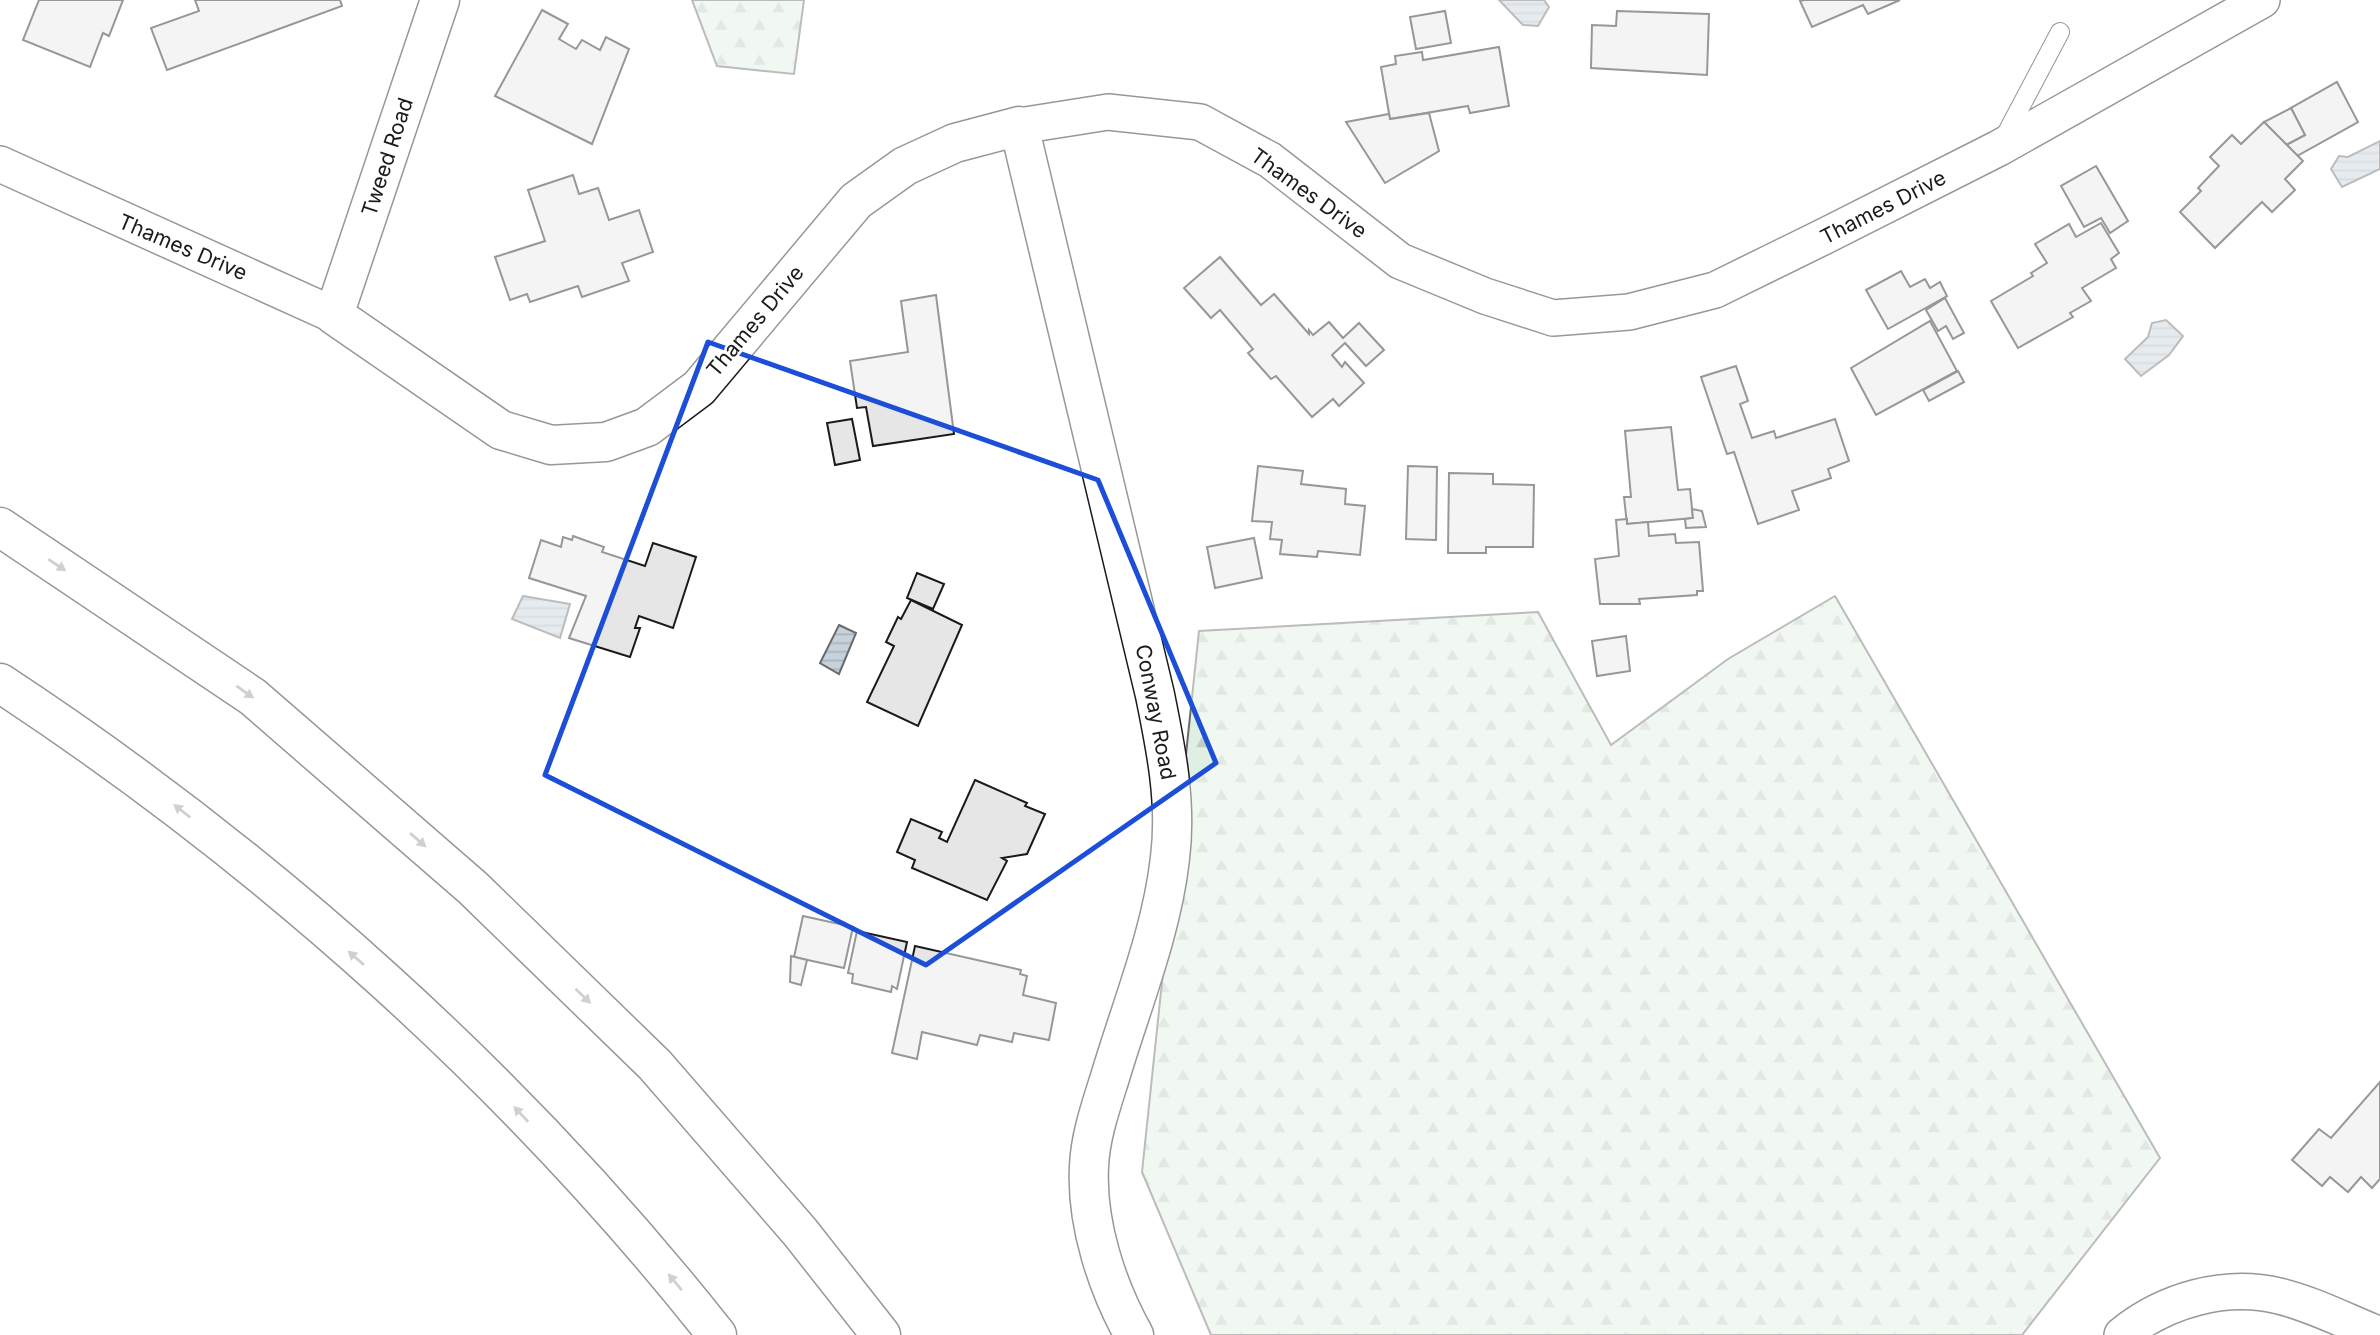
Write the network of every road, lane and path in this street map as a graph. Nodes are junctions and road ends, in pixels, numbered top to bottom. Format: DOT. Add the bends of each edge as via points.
graph roads {
  1 [pos="440,0"];
  2 [pos="2262,0"];
  3 [pos="2060,32"];
  4 [pos="1019,126"];
  5 [pos="1999,148"];
  6 [pos="0,164"];
  7 [pos="334,315"];
  8 [pos="0,527"];
  9 [pos="0,683"];
  10 [pos="717,1335"];
  11 [pos="881,1335"];
  12 [pos="1134,1335"];
  13 [pos="2122,1335"];
  14 [pos="2380,1335"];
  1 -- 7 [label="main road, Tweed Road"];
  2 -- 5 [label="street, Thames Drive"];
  3 -- 5 [label="lane"];
  4 -- 5 [label="street, Thames Drive" via="1108,112 1200,122 1270,160 1400,261 1553,318 1629,312 1715,290"];
  4 -- 7 [label="main road, Thames Drive" via="955,143 905,166 856,201 699,388 647,427 606,442 551,445 501,430"];
  4 -- 12 [label="main road, Conway Road" via="1171,773 1170,858 1158,920 1099,1111 1089,1167 1094,1232"];
  6 -- 7 [label="street, Thames Drive"];
  8 -- 11 [label="main road, one-way" via="253,697 473,888 654,1065 800,1232"];
  10 -- 9 [label="main road, one-way" via="672,1278 470,1058 258,871 146,783"];
  13 -- 14 [label="street" via="2181,1301 2237,1290 2280,1296"];
}
